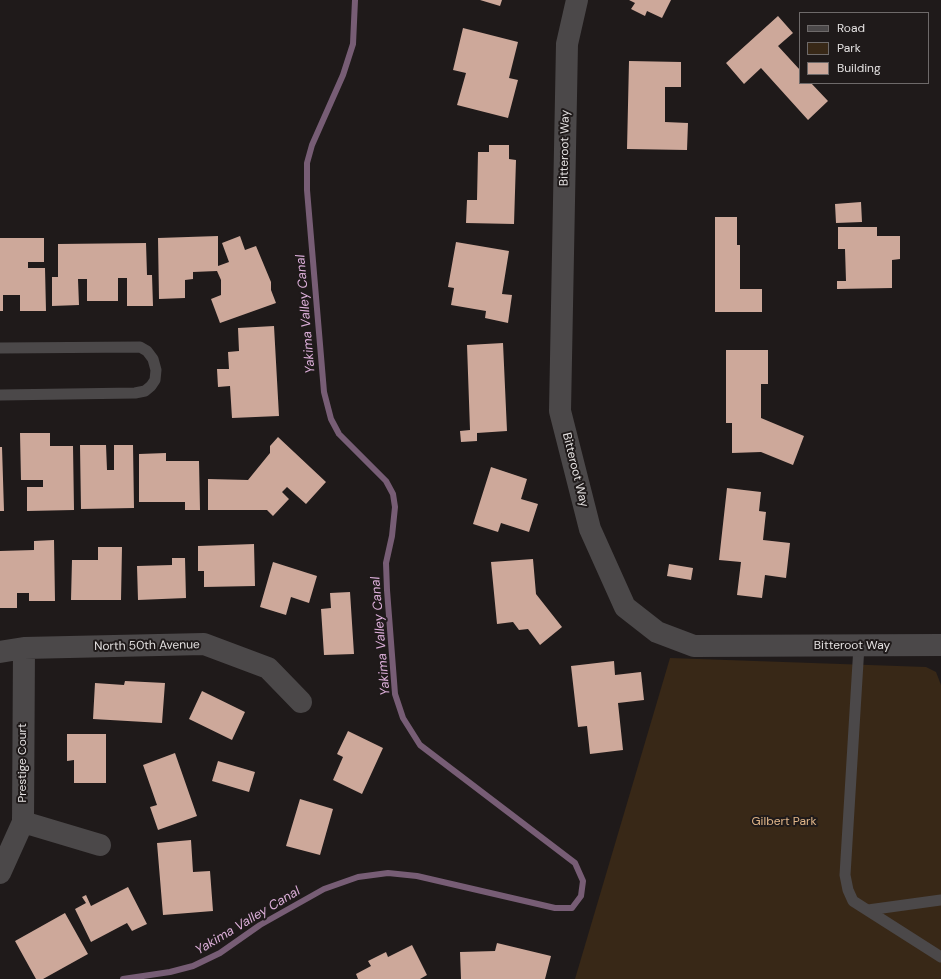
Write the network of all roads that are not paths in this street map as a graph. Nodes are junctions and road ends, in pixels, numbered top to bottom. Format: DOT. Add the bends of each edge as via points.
graph roads {
  1 [pos="577,0"];
  2 [pos="0,348"];
  3 [pos="0,395"];
  4 [pos="941,645"];
  5 [pos="859,646"];
  6 [pos="24,648"];
  7 [pos="0,652"];
  8 [pos="301,702"];
  9 [pos="23,822"];
  10 [pos="100,845"];
  11 [pos="0,873"];
  12 [pos="941,900"];
  13 [pos="868,910"];
  14 [pos="941,957"];
  1 -- 5 [label="street, Bitteroot Way" via="567,44 560,411 590,529 625,607 657,632 694,646"];
  2 -- 3 [label="lane" via="140,347 153,359 156,370 155,380 151,386 145,391 135,393"];
  4 -- 5 [label="street, Bitteroot Way"];
  5 -- 13 [label="lane" via="846,875 853,901"];
  6 -- 7 [label="street, North 50th Avenue"];
  6 -- 8 [label="street, North 50th Avenue" via="204,644 268,668"];
  6 -- 9 [label="street, Prestige Court"];
  9 -- 10 [label="street"];
  9 -- 11 [label="street, Prestige Court"];
  12 -- 13 [label="lane"];
  13 -- 14 [label="lane"];
}
